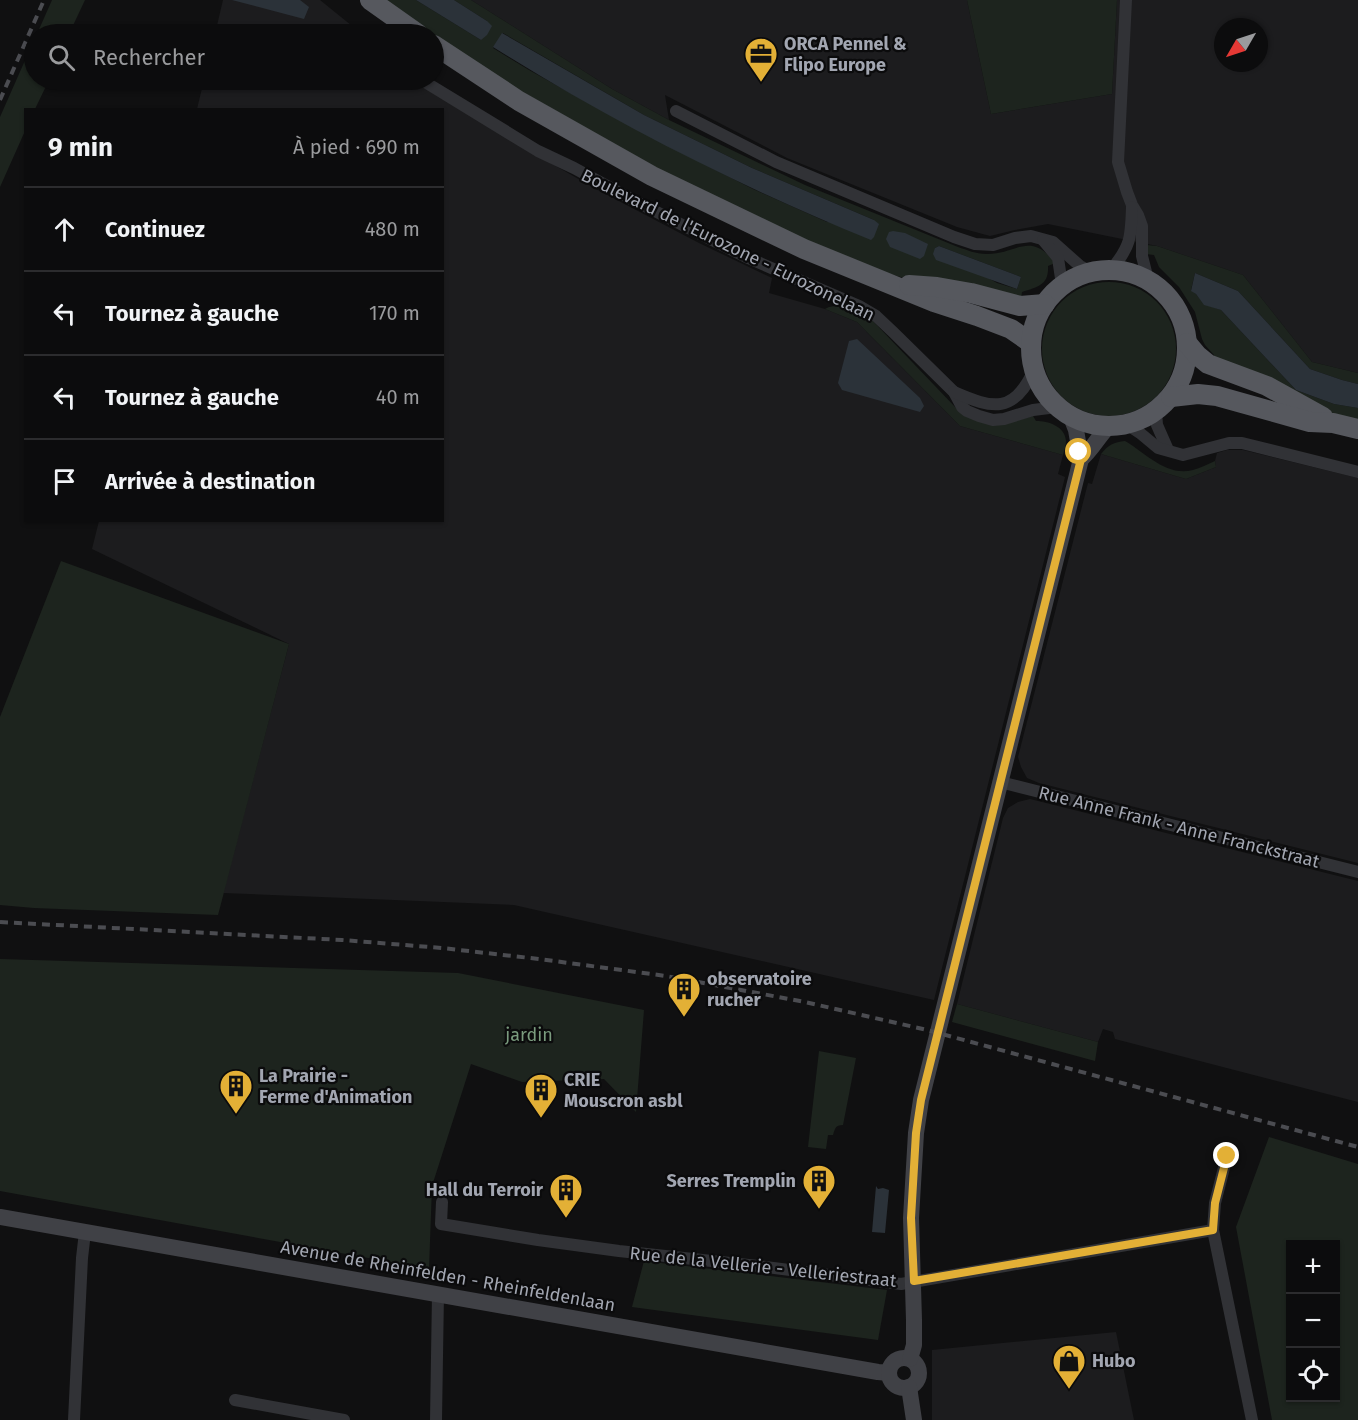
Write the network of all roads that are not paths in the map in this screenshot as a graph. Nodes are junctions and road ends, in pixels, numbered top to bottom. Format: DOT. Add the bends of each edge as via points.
graph roads {
  1 [pos="370,0"];
  2 [pos="1126,0"];
  3 [pos="404,24"];
  4 [pos="444,52"];
  5 [pos="438,90"];
  6 [pos="676,111"];
  7 [pos="1132,206"];
  8 [pos="1043,240"];
  9 [pos="1111,270"];
  10 [pos="1091,272"];
  11 [pos="1148,280"];
  12 [pos="888,283"];
  13 [pos="1062,285"];
  14 [pos="1045,304"];
  15 [pos="1031,343"];
  16 [pos="1187,343"];
  17 [pos="1034,370"];
  18 [pos="954,392"];
  19 [pos="1171,397"];
  20 [pos="1156,411"];
  21 [pos="1064,412"];
  22 [pos="1333,423"];
  23 [pos="1118,426"];
  24 [pos="1358,429"];
  25 [pos="1168,450"];
  26 [pos="1081,459"];
  27 [pos="1358,472"];
  28 [pos="1000,782"];
  29 [pos="1358,872"];
  30 [pos="1227,1156"];
  31 [pos="442,1202"];
  32 [pos="0,1216"];
  33 [pos="1213,1230"];
  34 [pos="85,1232"];
  35 [pos="914,1281"];
  36 [pos="438,1293"];
  37 [pos="910,1359"];
  38 [pos="889,1373"];
  39 [pos="909,1387"];
  40 [pos="235,1400"];
  41 [pos="74,1420"];
  42 [pos="344,1420"];
  43 [pos="436,1420"];
  44 [pos="914,1420"];
  45 [pos="1252,1420"];
  1 -- 3 [label="highway"];
  2 -- 7 [label="street" via="1118,162"];
  4 -- 12 [label="highway, Boulevard de l'Eurozone - Eurozonelaan" via="519,101 652,176 804,249"];
  5 -- 18 [label="street, Boulevard de l'Eurozone - Eurozonelaan" via="538,151 633,200 746,257 859,306 876,316"];
  6 -- 8 [label="street" via="776,162 954,237 993,245 1031,236"];
  7 -- 9 [label="street" via="1129,242"];
  7 -- 11 [label="street" via="1142,226 1142,256"];
  8 -- 10 [label="street" via="1053,242"];
  8 -- 13 [label="street" via="1058,258"];
  9 -- 10 [label="highway"];
  9 -- 11 [label="highway"];
  10 -- 13 [label="highway"];
  11 -- 16 [label="highway" via="1178,311"];
  12 -- 14 [label="highway, Boulevard de l'Eurozone - Eurozonelaan" via="937,287 1020,306"];
  12 -- 15 [label="highway, Boulevard de l'Eurozone - Eurozonelaan" via="1011,329"];
  13 -- 14 [label="highway"];
  14 -- 15 [label="highway" via="1034,323"];
  15 -- 17 [label="highway"];
  16 -- 19 [label="highway" via="1182,376"];
  16 -- 22 [label="highway" via="1208,364 1267,386"];
  17 -- 18 [label="street, Boulevard de l'Eurozone - Eurozonelaan" via="1020,394 1009,402 984,403"];
  17 -- 21 [label="highway" via="1042,390"];
  18 -- 21 [label="street, Boulevard de l'Eurozone - Eurozonelaan" via="962,407 993,420 1032,410"];
  19 -- 20 [label="highway"];
  19 -- 22 [label="highway" via="1217,396 1310,422"];
  20 -- 23 [label="highway"];
  20 -- 25 [label="street" via="1157,425"];
  21 -- 23 [label="highway" via="1089,424"];
  21 -- 26 [label="main road" via="1076,430"];
  22 -- 24 [label="highway"];
  23 -- 25 [label="street"];
  23 -- 26 [label="main road" via="1098,436"];
  25 -- 27 [label="street" via="1183,454 1229,442 1242,443"];
  26 -- 28 [label="main road"];
  28 -- 29 [label="street, Rue Anne Frank - Anne Franckstraat"];
  28 -- 35 [label="main road" via="921,1100 911,1218"];
  30 -- 33 [label="street" via="1215,1203"];
  31 -- 35 [label="street, Rue de la Vellerie - Velleriestraat" via="441,1224 619,1251 901,1284"];
  32 -- 34 [label="main road, Avenue de Rheinfelden - Rheinfeldenlaan"];
  33 -- 35 [label="street, Rue de la Vellerie - Velleriestraat"];
  33 -- 45 [label="street"];
  34 -- 36 [label="main road, Avenue de Rheinfelden - Rheinfeldenlaan"];
  34 -- 41 [label="street"];
  35 -- 37 [label="main road" via="914,1345"];
  36 -- 38 [label="main road, Avenue de Rheinfelden - Rheinfeldenlaan"];
  36 -- 43 [label="street"];
  37 -- 38 [label="main road" via="896,1360"];
  37 -- 39 [label="main road" via="919,1373"];
  38 -- 39 [label="main road" via="895,1385"];
  39 -- 44 [label="main road"];
  40 -- 42 [label="street"];
}
